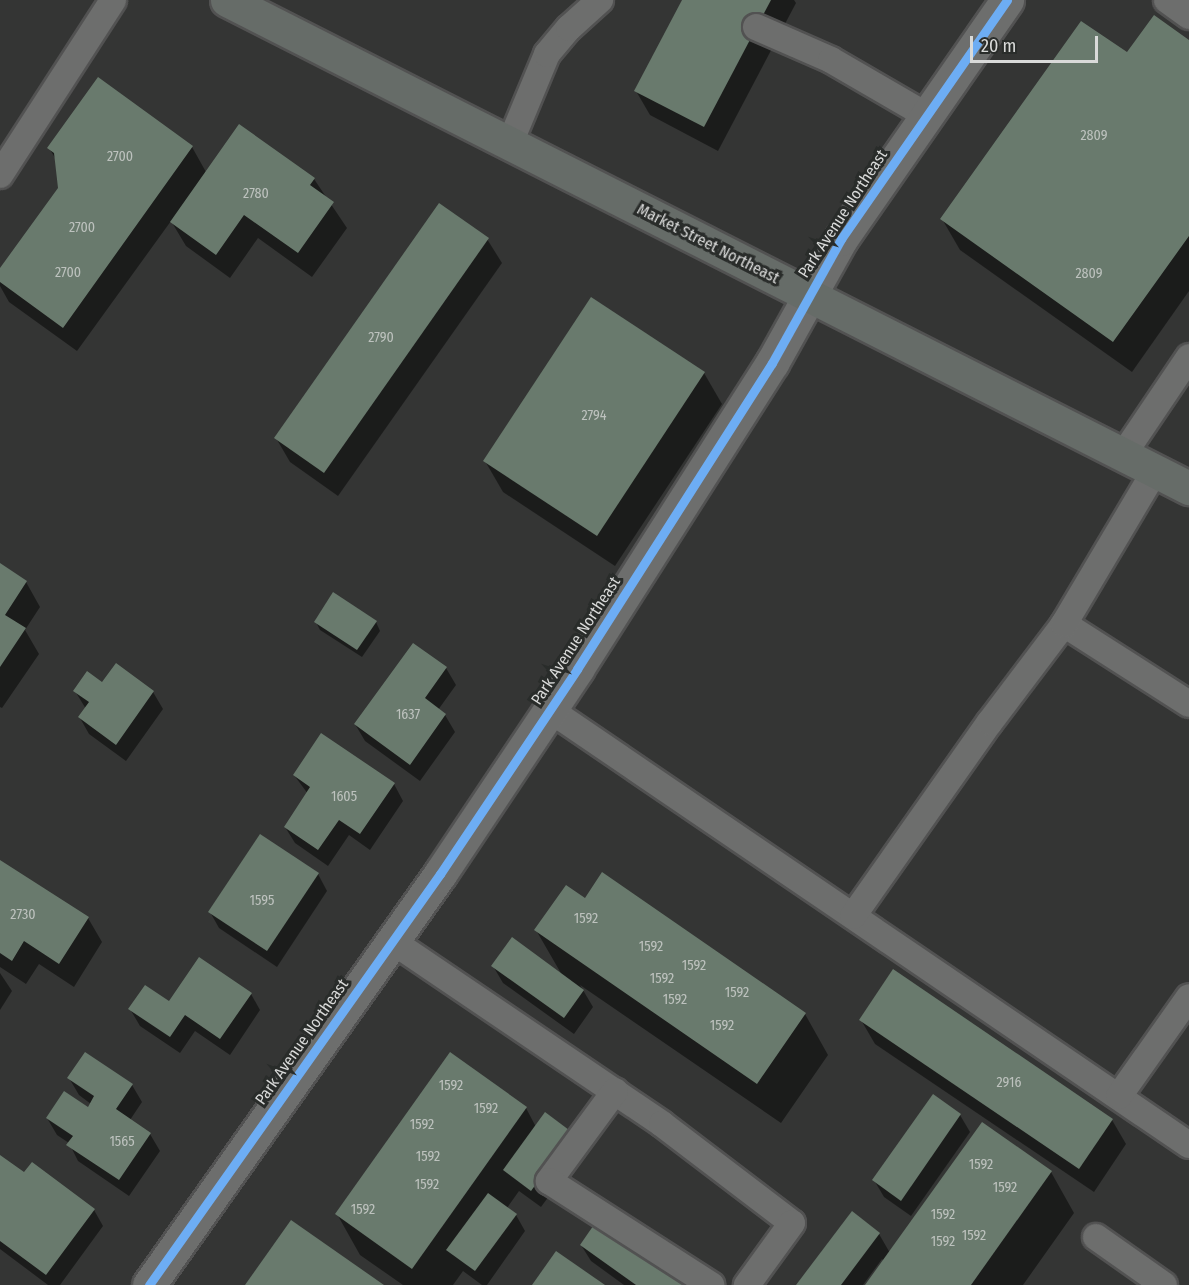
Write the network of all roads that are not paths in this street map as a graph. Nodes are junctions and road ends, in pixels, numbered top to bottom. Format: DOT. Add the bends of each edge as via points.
graph roads {
  1 [pos="113,0"];
  2 [pos="227,0"];
  3 [pos="600,0"];
  4 [pos="1167,0"];
  5 [pos="1003,2"];
  6 [pos="1189,15"];
  7 [pos="756,27"];
  8 [pos="926,115"];
  9 [pos="510,143"];
  10 [pos="0,175"];
  11 [pos="809,296"];
  12 [pos="1189,357"];
  13 [pos="1123,455"];
  14 [pos="1155,471"];
  15 [pos="1189,488"];
  16 [pos="1064,624"];
  17 [pos="1189,704"];
  18 [pos="550,710"];
  19 [pos="853,916"];
  20 [pos="392,941"];
  21 [pos="1189,997"];
  22 [pos="615,1092"];
  23 [pos="1119,1096"];
  24 [pos="1189,1145"];
  25 [pos="1096,1237"];
  26 [pos="149,1285"];
  27 [pos="711,1285"];
  28 [pos="747,1285"];
  29 [pos="1164,1285"];
  1 -- 10 [label="lane"];
  2 -- 9 [label="main road, Market Street Northeast"];
  3 -- 9 [label="lane" via="547,54"];
  4 -- 6 [label="lane"];
  5 -- 8 [label="street, Park Avenue Northeast"];
  7 -- 8 [label="lane" via="831,60"];
  8 -- 11 [label="street, Park Avenue Northeast" via="841,239"];
  9 -- 11 [label="main road, Market Street Northeast"];
  11 -- 13 [label="main road, Market Street Northeast"];
  11 -- 18 [label="street, Park Avenue Northeast" via="772,363"];
  12 -- 13 [label="lane"];
  13 -- 14 [label="main road, Market Street Northeast"];
  14 -- 15 [label="main road, Market Street Northeast"];
  14 -- 16 [label="lane"];
  16 -- 17 [label="lane"];
  16 -- 19 [label="lane"];
  18 -- 19 [label="lane"];
  18 -- 20 [label="street, Park Avenue Northeast"];
  19 -- 23 [label="lane"];
  20 -- 22 [label="lane"];
  20 -- 26 [label="street, Park Avenue Northeast"];
  21 -- 23 [label="lane"];
  22 -- 27 [label="lane" via="549,1181"];
  22 -- 28 [label="lane" via="792,1223"];
  23 -- 24 [label="lane"];
  25 -- 29 [label="lane"];
}
